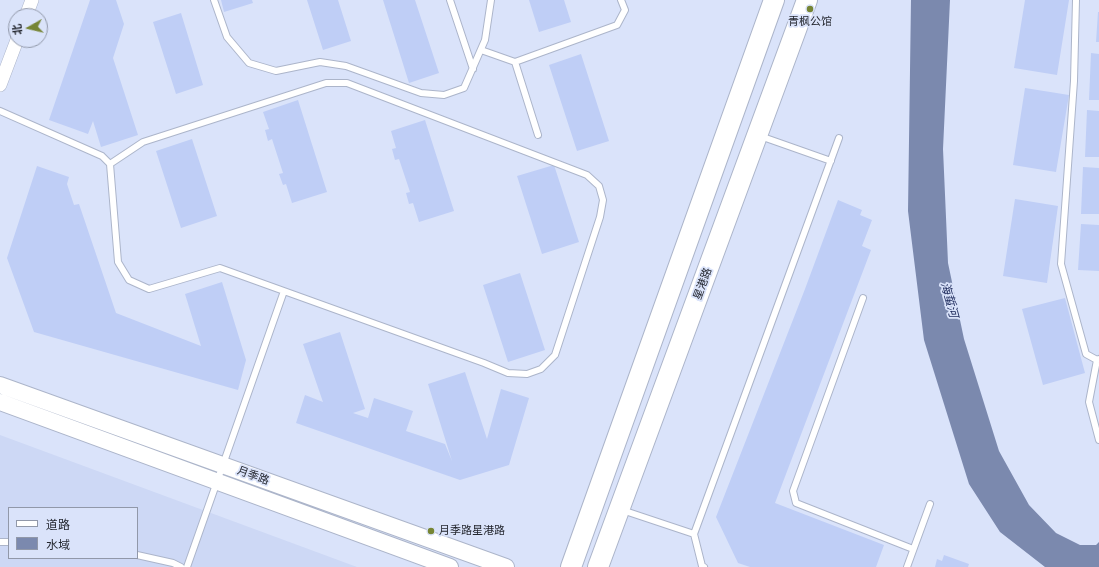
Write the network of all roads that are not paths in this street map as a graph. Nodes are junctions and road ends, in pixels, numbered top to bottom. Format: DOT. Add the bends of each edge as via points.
graph roads {
  1 [pos="214,0"];
  2 [pos="450,0"];
  3 [pos="491,0"];
  4 [pos="622,0"];
  5 [pos="774,0"];
  6 [pos="807,0"];
  7 [pos="1076,0"];
  8 [pos="14,48"];
  9 [pos="481,50"];
  10 [pos="515,62"];
  11 [pos="473,69"];
  12 [pos="0,85"];
  13 [pos="0,111"];
  14 [pos="538,135"];
  15 [pos="757,135"];
  16 [pos="839,138"];
  17 [pos="831,161"];
  18 [pos="110,164"];
  19 [pos="284,291"];
  20 [pos="863,298"];
  21 [pos="1098,359"];
  22 [pos="0,385"];
  23 [pos="0,402"];
  24 [pos="1099,440"];
  25 [pos="223,465"];
  26 [pos="217,482"];
  27 [pos="930,504"];
  28 [pos="619,509"];
  29 [pos="694,534"];
  30 [pos="913,549"];
  31 [pos="138,555"];
  32 [pos="181,567"];
  33 [pos="187,567"];
  34 [pos="450,567"];
  35 [pos="506,567"];
  36 [pos="571,567"];
  37 [pos="598,567"];
  38 [pos="704,567"];
  39 [pos="907,567"];
  1 -- 11 [label="lane" via="227,36 249,63 276,71 320,62 346,66 421,93 444,95 464,88"];
  2 -- 11 [label="lane"];
  3 -- 9 [label="lane"];
  4 -- 10 [label="lane" via="625,10 617,25"];
  5 -- 36 [label="main road"];
  6 -- 15 [label="main road, 星港路"];
  7 -- 21 [label="lane" via="1074,81 1061,264 1086,354"];
  8 -- 12 [label="street"];
  9 -- 10 [label="lane"];
  9 -- 11 [label="lane"];
  10 -- 14 [label="lane"];
  13 -- 18 [label="lane" via="102,156"];
  15 -- 17 [label="lane"];
  15 -- 28 [label="main road, 星港路"];
  16 -- 17 [label="lane"];
  17 -- 29 [label="lane"];
  18 -- 19 [label="lane" via="118,262 130,280 149,289 220,268"];
  18 -- 19 [label="lane" via="143,142 326,83 347,83 587,175 599,186 603,200 600,217 555,355 541,369 527,374 508,373"];
  19 -- 25 [label="lane"];
  20 -- 30 [label="lane" via="793,491 796,503"];
  21 -- 24 [label="lane" via="1089,402"];
  22 -- 25 [label="street, 月季路"];
  23 -- 26 [label="street, 月季路"];
  25 -- 26 [label="lane"];
  25 -- 35 [label="street, 月季路"];
  26 -- 33 [label="lane"];
  26 -- 34 [label="street, 月季路"];
  27 -- 30 [label="lane"];
  28 -- 29 [label="lane"];
  28 -- 37 [label="main road, 星港路"];
  29 -- 38 [label="lane"];
  30 -- 39 [label="lane"];
  31 -- 32 [label="lane"];
}
